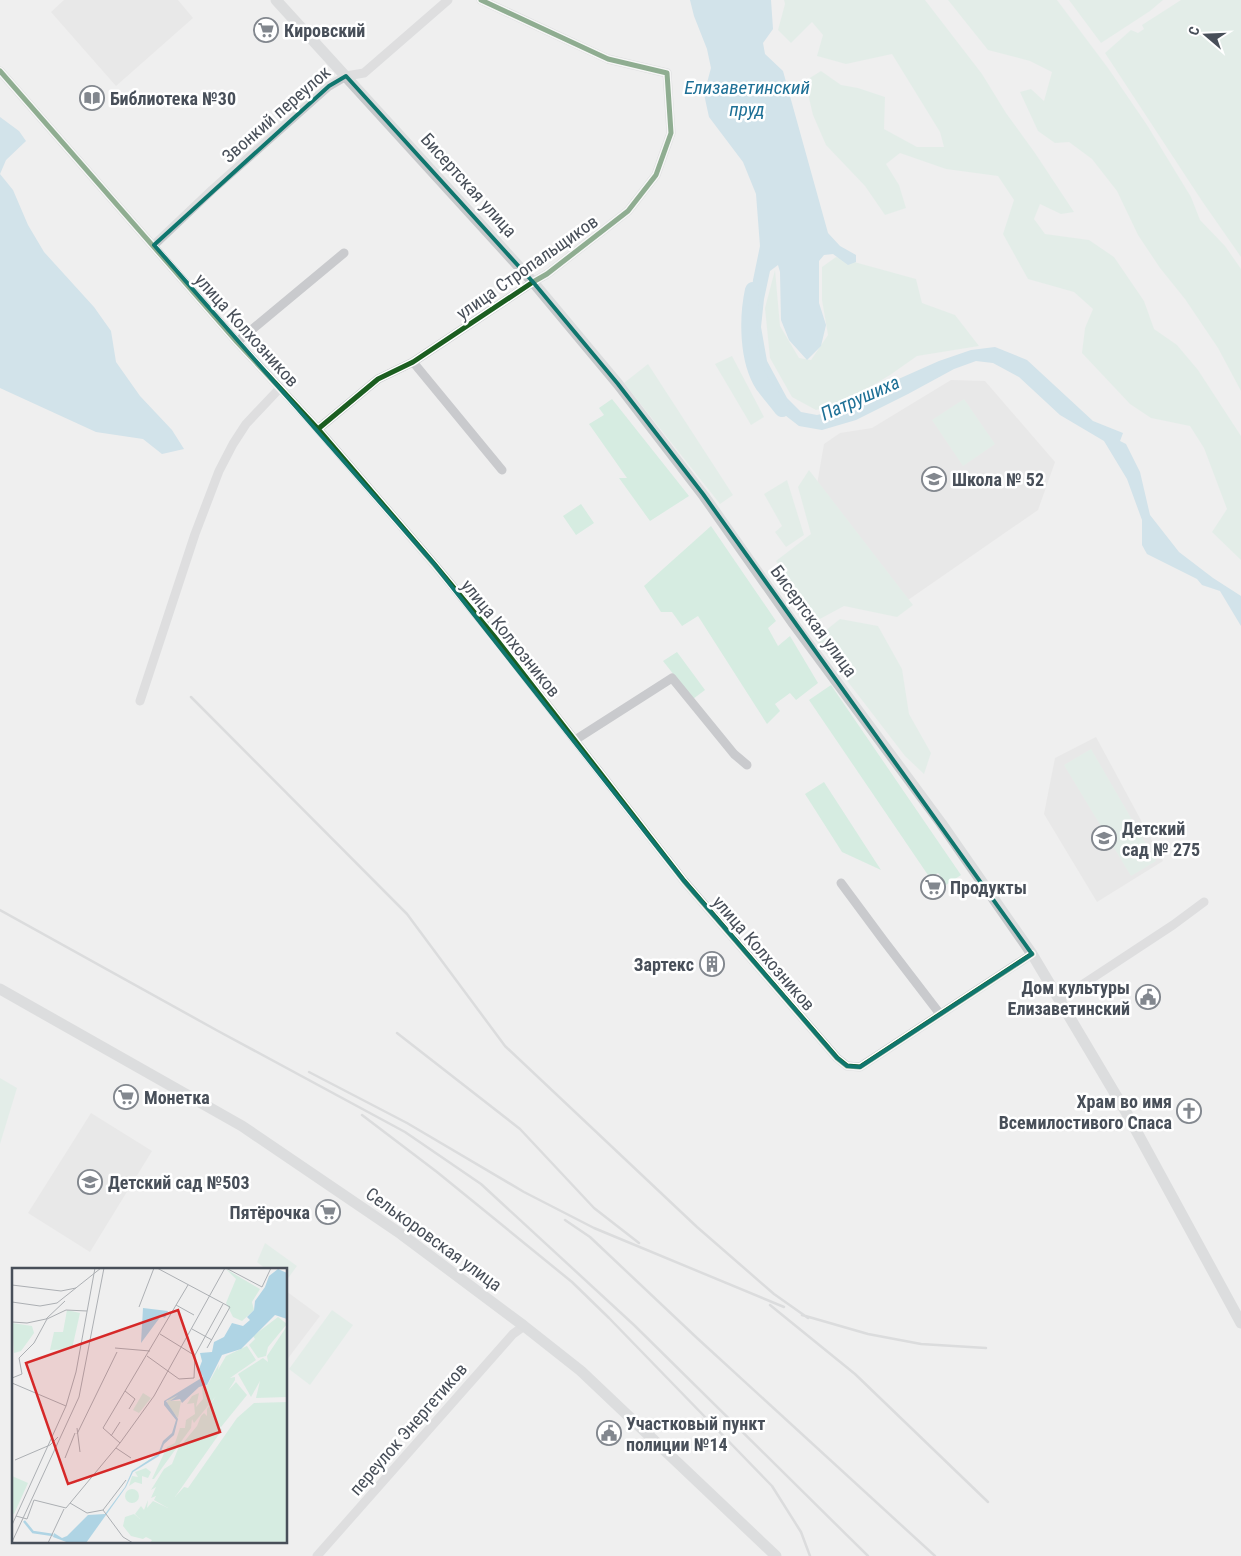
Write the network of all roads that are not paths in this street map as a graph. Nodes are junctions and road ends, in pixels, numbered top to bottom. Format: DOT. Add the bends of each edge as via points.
graph roads {
  1 [pos="276,0"];
  2 [pos="448,0"];
  3 [pos="481,0"];
  4 [pos="0,71"];
  5 [pos="346,76"];
  6 [pos="154,245"];
  7 [pos="344,252"];
  8 [pos="533,282"];
  9 [pos="237,342"];
  10 [pos="413,362"];
  11 [pos="280,388"];
  12 [pos="318,429"];
  13 [pos="502,470"];
  14 [pos="140,701"];
  15 [pos="575,740"];
  16 [pos="747,765"];
  17 [pos="841,883"];
  18 [pos="1204,902"];
  19 [pos="1032,954"];
  20 [pos="0,989"];
  21 [pos="1059,1000"];
  22 [pos="940,1014"];
  23 [pos="1241,1323"];
  24 [pos="524,1326"];
  25 [pos="317,1556"];
  26 [pos="776,1556"];
  1 -- 5 [label="main road, Бисертская улица"];
  2 -- 5 [label="street, Звонкий переулок" via="364,73"];
  3 -- 8 [label="street, улица Стропальщиков" via="608,59 668,73 671,133 656,175 628,211"];
  4 -- 6 [label="street, улица Колхозников"];
  5 -- 6 [label="street, Звонкий переулок" via="330,86"];
  5 -- 8 [label="main road, Бисертская улица"];
  6 -- 9 [label="street, улица Колхозников"];
  7 -- 9 [label="street"];
  8 -- 10 [label="street, улица Стропальщиков"];
  8 -- 19 [label="main road, Бисертская улица" via="618,384 704,496"];
  9 -- 11 [label="street, улица Колхозников"];
  10 -- 12 [label="street, улица Стропальщиков" via="378,380"];
  10 -- 13 [label="street"];
  11 -- 12 [label="street, улица Колхозников"];
  11 -- 14 [label="street" via="246,424 219,471 194,534"];
  12 -- 15 [label="street, улица Колхозников" via="494,636"];
  15 -- 16 [label="street" via="672,678 734,754"];
  15 -- 22 [label="street, улица Колхозников" via="684,881 847,1066 860,1067"];
  17 -- 22 [label="street"];
  18 -- 21 [label="street"];
  19 -- 21 [label="main road, Бисертская улица"];
  19 -- 22 [label="street, улица Колхозников"];
  20 -- 24 [label="main road, Селькоровская улица" via="242,1126 401,1234"];
  21 -- 23 [label="main road, Бисертская улица" via="1126,1112"];
  24 -- 25 [label="street, переулок Энергетиков" via="513,1334"];
  24 -- 26 [label="main road, Селькоровская улица" via="581,1371"];
}
